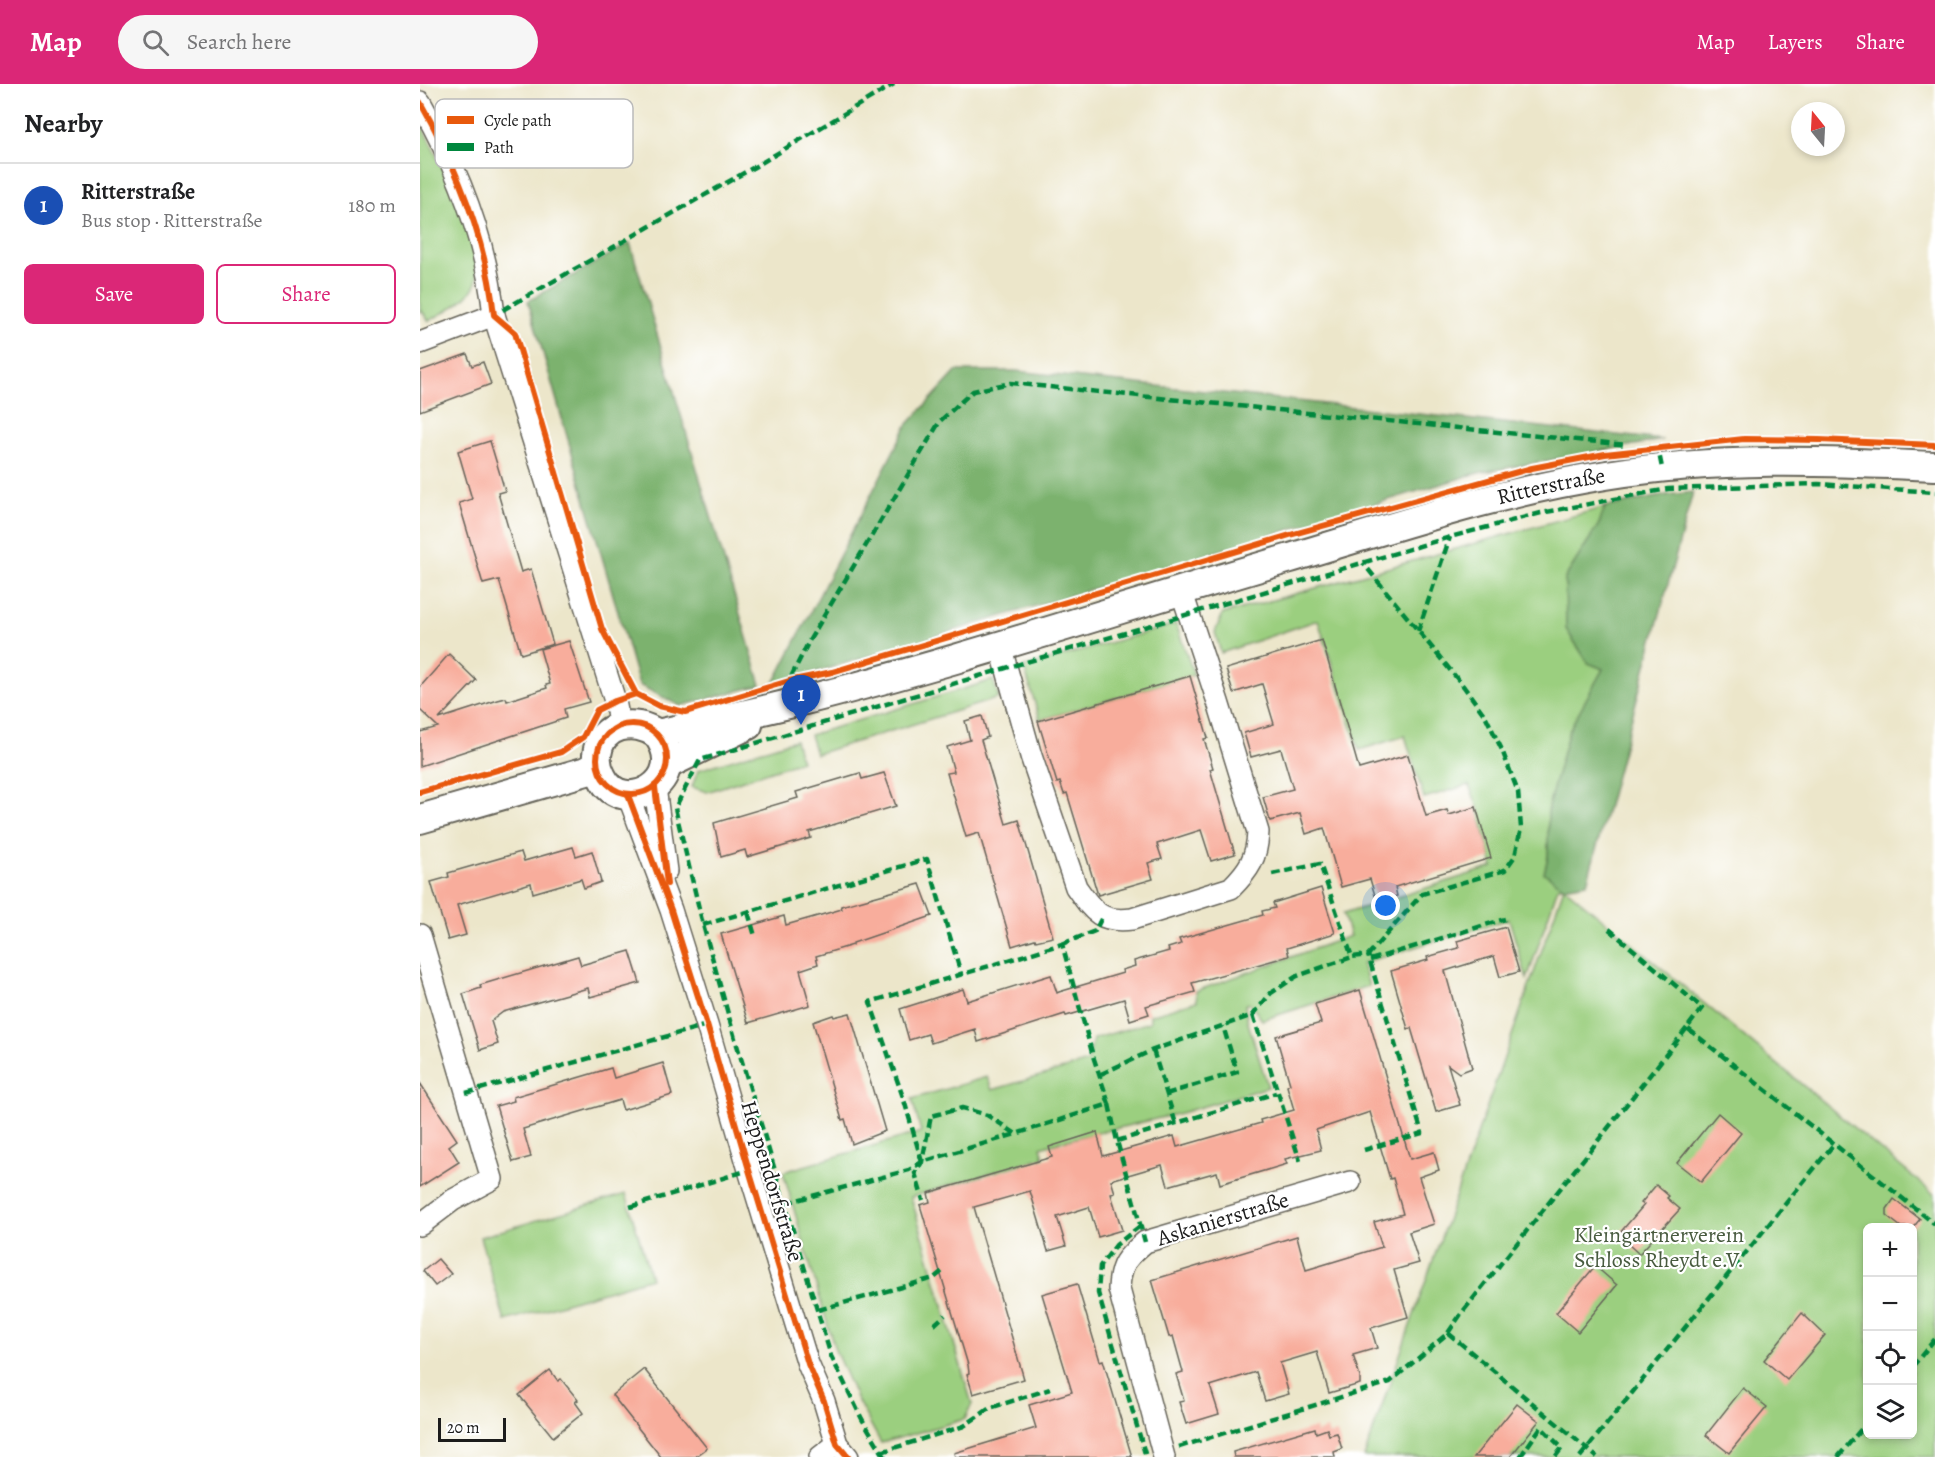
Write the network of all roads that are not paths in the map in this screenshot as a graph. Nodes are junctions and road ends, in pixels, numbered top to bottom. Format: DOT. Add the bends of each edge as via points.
graph roads {
  1 [pos="420,102"];
  2 [pos="435,129"];
  3 [pos="452,168"];
  4 [pos="494,315"];
  5 [pos="420,343"];
  6 [pos="1935,466"];
  7 [pos="1181,590"];
  8 [pos="1000,645"];
  9 [pos="793,703"];
  10 [pos="620,726"];
  11 [pos="657,734"];
  12 [pos="597,768"];
  13 [pos="650,782"];
  14 [pos="420,819"];
  15 [pos="420,935"];
  16 [pos="1350,1182"];
  17 [pos="420,1225"];
  18 [pos="843,1450"];
  19 [pos="820,1457"];
  20 [pos="1164,1457"];
  1 -- 2 [label="street"];
  3 -- 4 [label="street" via="465,196 491,285"];
  4 -- 5 [label="street"];
  4 -- 10 [label="street"];
  6 -- 7 [label="main road, Ritterstraße" via="1743,461 1607,474 1480,502"];
  7 -- 8 [label="main road, Ritterstraße"];
  7 -- 8 [label="street" via="1258,832 1257,845 1254,860 1231,888 1132,919 1102,917 1076,887 1031,756"];
  8 -- 9 [label="main road, Ritterstraße"];
  9 -- 11 [label="main road, Ritterstraße"];
  9 -- 13 [label="main road, Ritterstraße"];
  10 -- 11 [label="main road" via="640,724"];
  10 -- 12 [label="main road" via="601,742"];
  11 -- 13 [label="main road" via="667,751"];
  12 -- 13 [label="main road" via="603,781 615,791"];
  12 -- 14 [label="main road"];
  13 -- 18 [label="street, Heppendorfstraße" via="671,910 808,1364"];
  15 -- 17 [label="street" via="492,1179 453,1200"];
  16 -- 20 [label="street, Askanierstraße" via="1145,1242 1129,1255 1120,1271 1119,1289"];
  18 -- 19 [label="street"];
}
